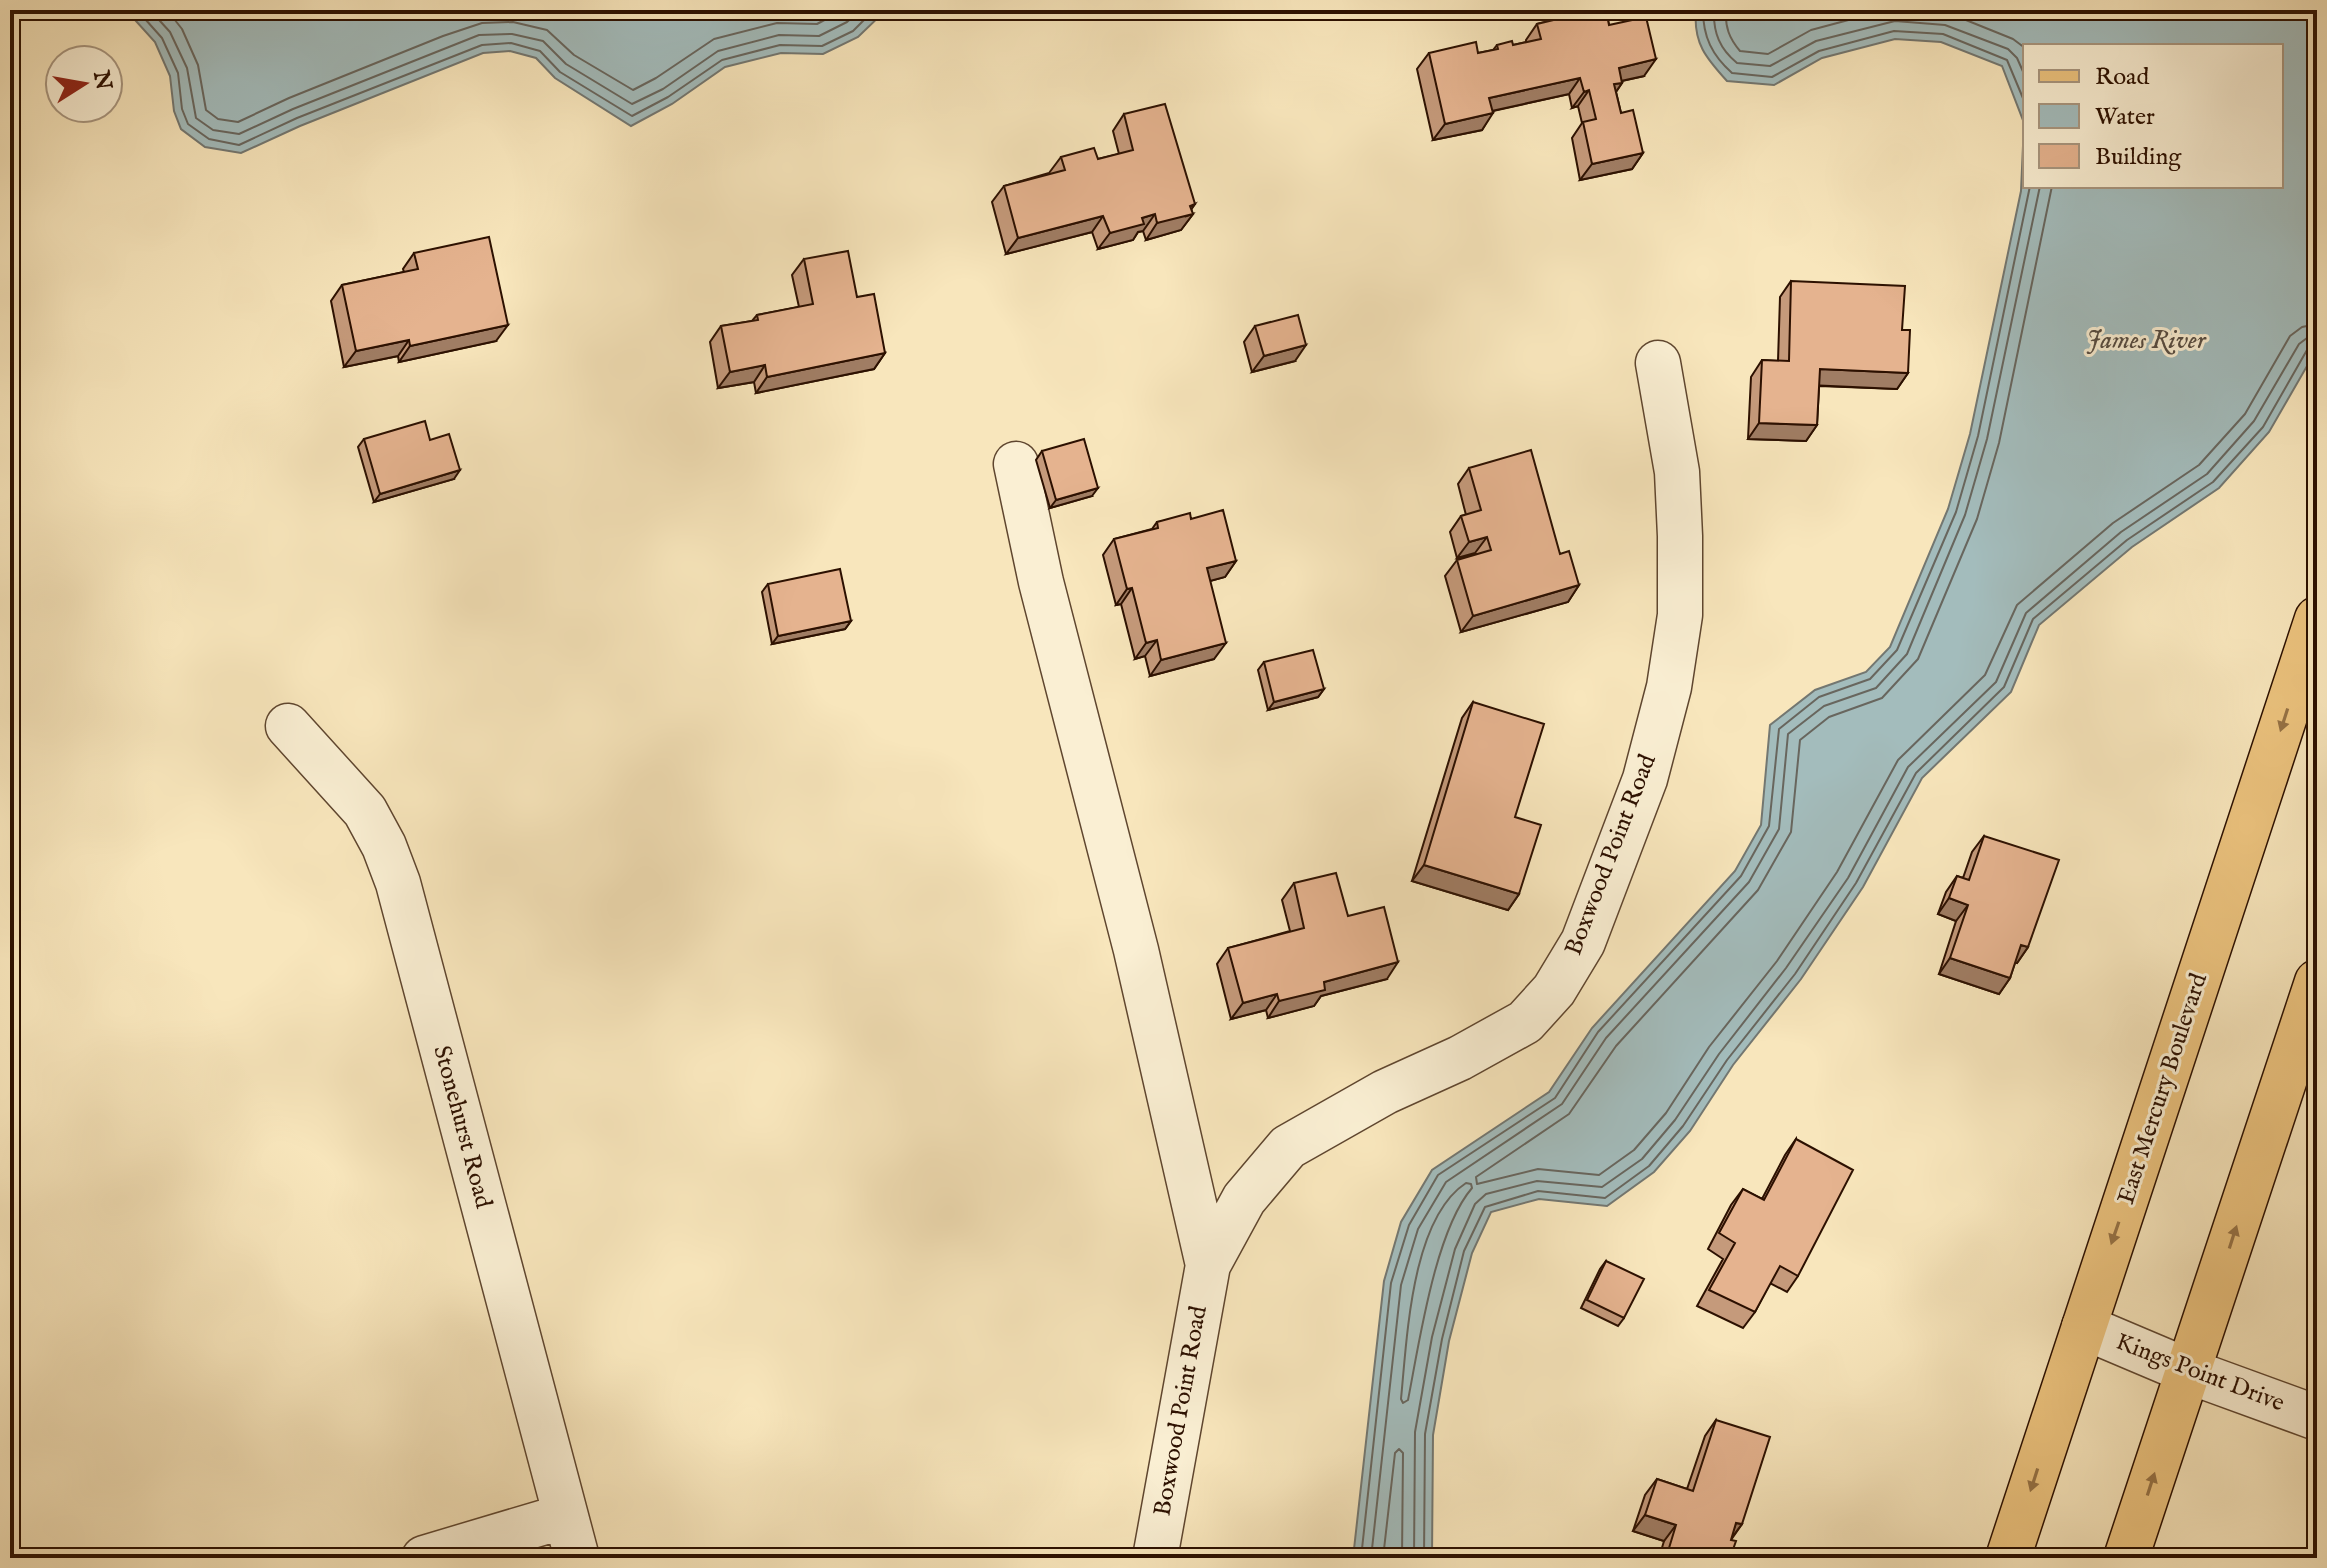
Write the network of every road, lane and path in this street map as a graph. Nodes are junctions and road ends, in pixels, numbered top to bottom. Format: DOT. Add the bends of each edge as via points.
graph roads {
  1 [pos="1658,363"];
  2 [pos="1016,464"];
  3 [pos="2317,619"];
  4 [pos="288,726"];
  5 [pos="2317,982"];
  6 [pos="2310,1029"];
  7 [pos="1208,1265"];
  8 [pos="2084,1327"];
  9 [pos="2188,1371"];
  10 [pos="2317,1418"];
  11 [pos="565,1516"];
  12 [pos="424,1558"];
  13 [pos="577,1558"];
  14 [pos="1155,1558"];
  15 [pos="2008,1558"];
  16 [pos="2126,1558"];
  1 -- 7 [label="street, Boxwood Point Road" via="1677,472 1680,615 1669,687 1645,779 1583,942 1554,990 1525,1022 1288,1147 1244,1199"];
  2 -- 7 [label="street, Boxwood Point Road"];
  3 -- 8 [label="main road, East Mercury Boulevard, one-way"];
  4 -- 11 [label="street, Stonehurst Road" via="365,811 398,883"];
  5 -- 6 [label="main road"];
  9 -- 6 [label="main road, one-way"];
  7 -- 14 [label="street, Boxwood Point Road"];
  8 -- 9 [label="street, Kings Point Drive"];
  8 -- 15 [label="main road, East Mercury Boulevard, one-way"];
  9 -- 10 [label="street, Kings Point Drive"];
  16 -- 9 [label="main road, one-way"];
  11 -- 12 [label="street"];
  11 -- 13 [label="street, Stonehurst Road"];
}
